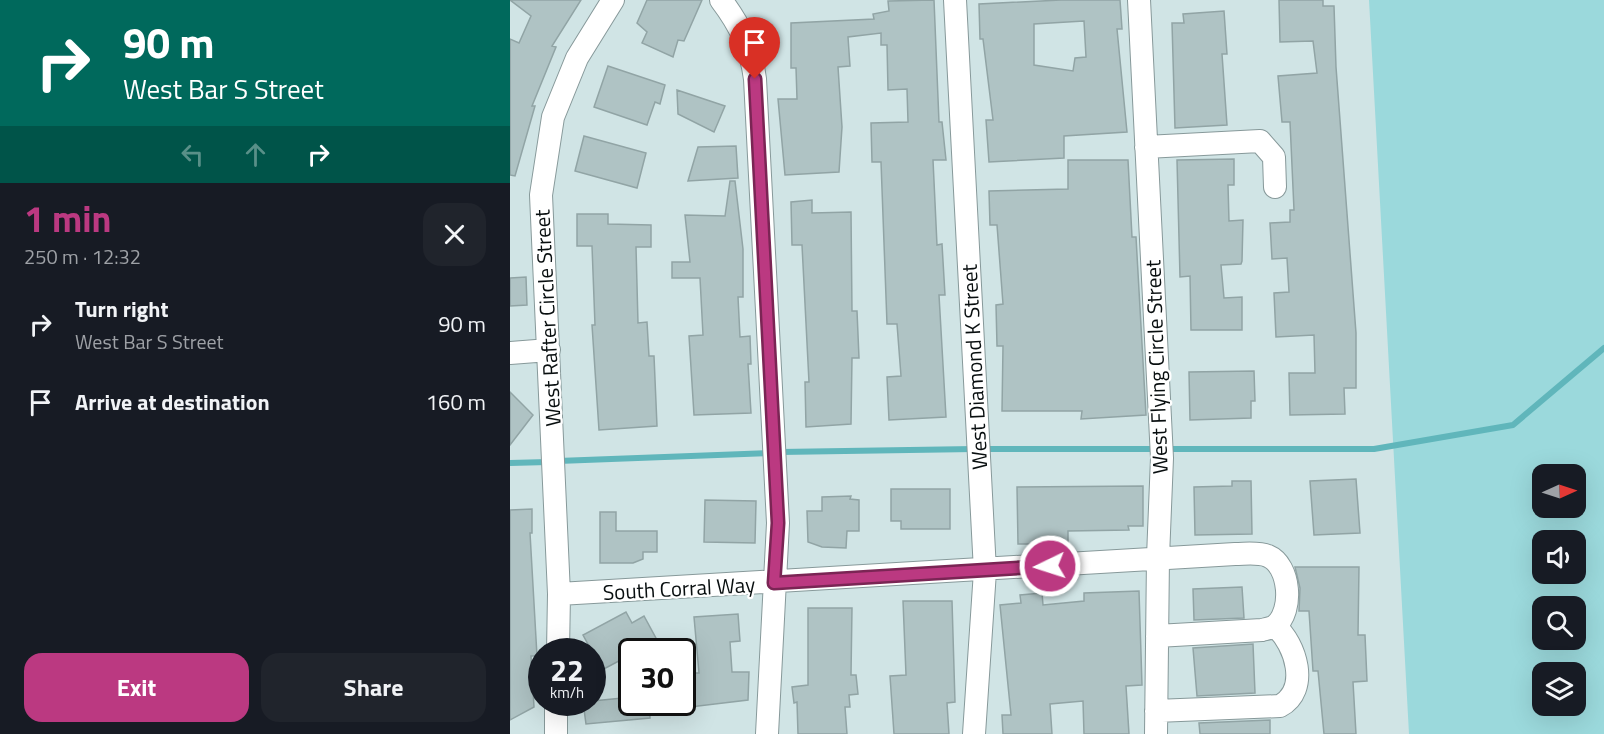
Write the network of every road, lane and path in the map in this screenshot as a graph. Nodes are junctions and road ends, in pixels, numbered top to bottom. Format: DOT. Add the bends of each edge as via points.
graph roads {
  1 [pos="613,0"];
  2 [pos="721,0"];
  3 [pos="955,0"];
  4 [pos="1139,0"];
  5 [pos="1146,147"];
  6 [pos="1275,187"];
  7 [pos="549,350"];
  8 [pos="510,353"];
  9 [pos="1158,557"];
  10 [pos="984,571"];
  11 [pos="774,583"];
  12 [pos="559,594"];
  13 [pos="1275,626"];
  14 [pos="1157,636"];
  15 [pos="558,638"];
  16 [pos="1156,711"];
  17 [pos="556,716"];
  18 [pos="556,734"];
  19 [pos="767,734"];
  20 [pos="974,734"];
  21 [pos="1156,734"];
  1 -- 7 [label="street, West Rafter Circle Street" via="578,58 553,117 541,195"];
  2 -- 11 [label="street" via="736,20 752,54 755,79 778,523"];
  3 -- 10 [label="street, West Diamond K Street"];
  4 -- 5 [label="street, West Flying Circle Street"];
  5 -- 6 [label="street" via="1260,141 1274,157"];
  5 -- 9 [label="street, West Flying Circle Street" via="1162,458"];
  7 -- 8 [label="street"];
  7 -- 12 [label="street, West Rafter Circle Street"];
  9 -- 10 [label="street, South Corral Way"];
  9 -- 13 [label="street, South Corral Way" via="1269,556 1278,563 1285,582 1284,614"];
  9 -- 14 [label="street, West Flying Circle Street"];
  10 -- 11 [label="street, South Corral Way"];
  10 -- 20 [label="street, West Diamond K Street"];
  11 -- 12 [label="street, South Corral Way"];
  11 -- 19 [label="street"];
  12 -- 15 [label="street, West Rafter Circle Street"];
  13 -- 14 [label="street"];
  13 -- 16 [label="street" via="1293,651 1296,687 1289,701 1280,706"];
  14 -- 16 [label="street, West Flying Circle Street"];
  16 -- 21 [label="street, West Flying Circle Street"];
  17 -- 18 [label="street"];
}
